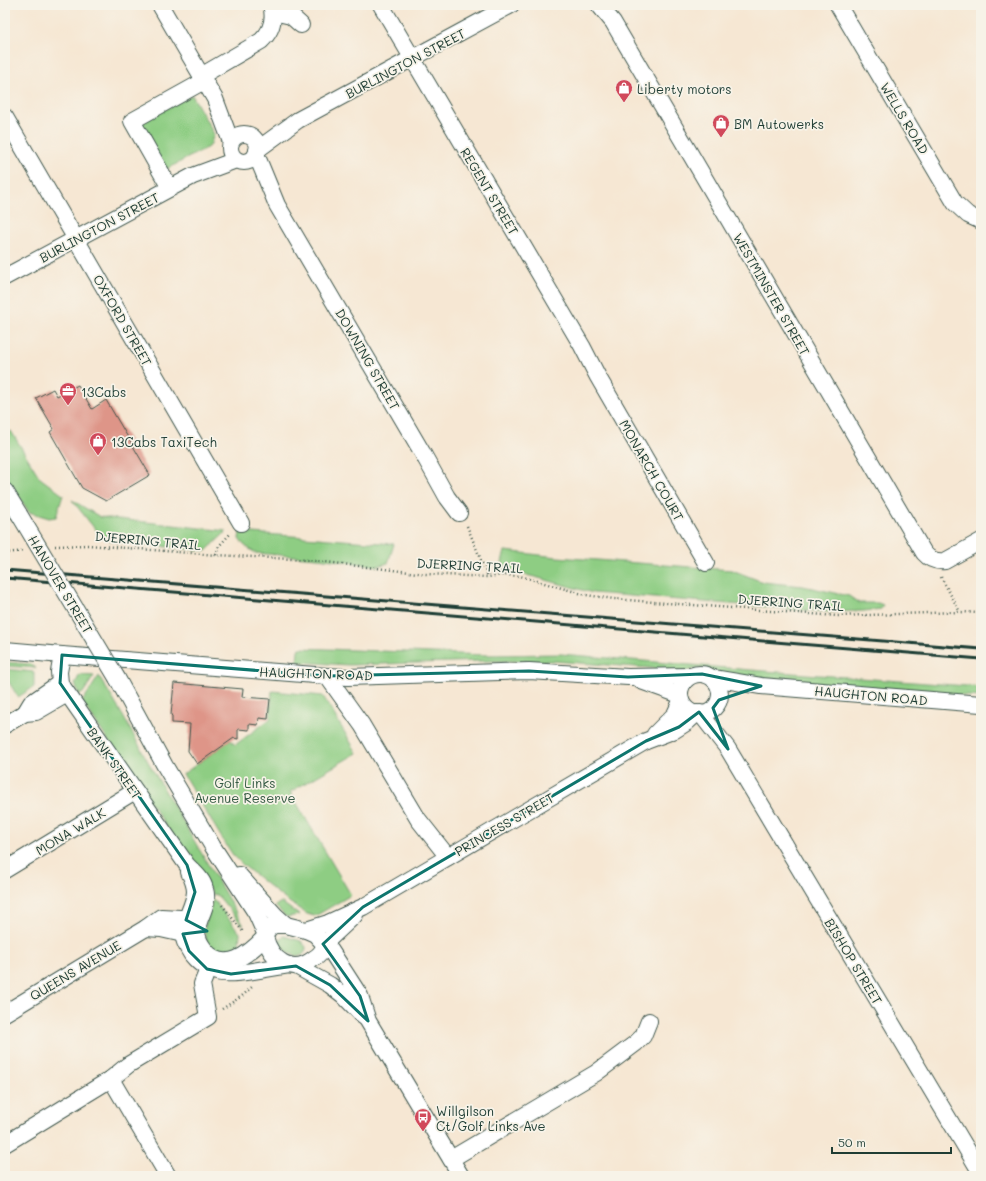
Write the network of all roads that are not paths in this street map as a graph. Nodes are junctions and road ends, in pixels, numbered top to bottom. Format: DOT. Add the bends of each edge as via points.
graph roads {
  1 [pos="160,5"];
  2 [pos="381,5"];
  3 [pos="512,5"];
  4 [pos="598,5"];
  5 [pos="606,5"];
  6 [pos="838,5"];
  7 [pos="272,8"];
  8 [pos="613,22"];
  9 [pos="301,25"];
  10 [pos="412,59"];
  11 [pos="203,78"];
  12 [pos="215,99"];
  13 [pos="5,117"];
  14 [pos="298,120"];
  15 [pos="247,135"];
  16 [pos="242,152"];
  17 [pos="170,188"];
  18 [pos="981,221"];
  19 [pos="76,240"];
  20 [pos="5,277"];
  21 [pos="598,377"];
  22 [pos="5,491"];
  23 [pos="459,513"];
  24 [pos="241,523"];
  25 [pos="981,541"];
  26 [pos="706,563"];
  27 [pos="5,650"];
  28 [pos="62,655"];
  29 [pos="327,676"];
  30 [pos="690,676"];
  31 [pos="348,677"];
  32 [pos="628,677"];
  33 [pos="713,678"];
  34 [pos="761,686"];
  35 [pos="64,689"];
  36 [pos="681,698"];
  37 [pos="981,704"];
  38 [pos="707,709"];
  39 [pos="5,725"];
  40 [pos="362,725"];
  41 [pos="646,741"];
  42 [pos="135,791"];
  43 [pos="213,847"];
  44 [pos="442,861"];
  45 [pos="5,870"];
  46 [pos="363,907"];
  47 [pos="286,925"];
  48 [pos="191,928"];
  49 [pos="306,930"];
  50 [pos="265,935"];
  51 [pos="324,944"];
  52 [pos="210,963"];
  53 [pos="292,965"];
  54 [pos="5,1013"];
  55 [pos="368,1021"];
  56 [pos="649,1021"];
  57 [pos="111,1079"];
  58 [pos="5,1144"];
  59 [pos="451,1159"];
  60 [pos="981,1173"];
  61 [pos="168,1176"];
  62 [pos="461,1176"];
  1 -- 11 [label="street, DOWNING STREET"];
  2 -- 10 [label="street, REGENT STREET"];
  3 -- 10 [label="street, BURLINGTON STREET"];
  4 -- 8 [label="street, WESTMINSTER STREET"];
  5 -- 8 [label="street, WESTMINSTER STREET"];
  6 -- 18 [label="street, WELLS ROAD" via="955,203 968,215"];
  7 -- 9 [label="street" via="290,16"];
  7 -- 11 [label="street" via="273,21 267,35"];
  8 -- 25 [label="street, WESTMINSTER STREET" via="924,553 928,558 937,561 951,558"];
  10 -- 14 [label="street, BURLINGTON STREET"];
  10 -- 21 [label="street, REGENT STREET"];
  11 -- 12 [label="street, DOWNING STREET"];
  11 -- 17 [label="street" via="132,121"];
  12 -- 15 [label="street, DOWNING STREET"];
  12 -- 16 [label="street, DOWNING STREET"];
  13 -- 19 [label="street, OXFORD STREET"];
  14 -- 15 [label="street, BURLINGTON STREET"];
  14 -- 16 [label="street, BURLINGTON STREET"];
  15 -- 16 [label="street, BURLINGTON STREET" via="237,136"];
  16 -- 17 [label="street, BURLINGTON STREET"];
  16 -- 23 [label="street, DOWNING STREET" via="277,205 447,497"];
  17 -- 19 [label="street, BURLINGTON STREET"];
  19 -- 20 [label="street, BURLINGTON STREET"];
  19 -- 24 [label="street, OXFORD STREET"];
  21 -- 26 [label="street, MONARCH COURT"];
  22 -- 43 [label="street, HANOVER STREET, bridge" via="117,678"];
  27 -- 28 [label="street, HAUGHTON ROAD"];
  28 -- 29 [label="street, HAUGHTON ROAD"];
  28 -- 35 [label="street" via="59,672"];
  29 -- 31 [label="street, HAUGHTON ROAD"];
  29 -- 40 [label="street"];
  30 -- 32 [label="street, HAUGHTON ROAD"];
  30 -- 33 [label="street" via="702,674"];
  30 -- 36 [label="street" via="682,684"];
  31 -- 32 [label="street, HAUGHTON ROAD" via="529,671"];
  31 -- 40 [label="street"];
  32 -- 36 [label="street, HAUGHTON ROAD"];
  33 -- 34 [label="street, HAUGHTON ROAD"];
  33 -- 38 [label="street" via="719,688"];
  34 -- 37 [label="street, HAUGHTON ROAD"];
  34 -- 38 [label="street, HAUGHTON ROAD"];
  35 -- 39 [label="street" via="36,712 25,713"];
  35 -- 42 [label="street, BANK STREET"];
  36 -- 38 [label="street" via="690,711"];
  36 -- 41 [label="street, PRINCESS STREET" via="672,718"];
  38 -- 41 [label="street, PRINCESS STREET" via="675,730"];
  38 -- 60 [label="street, BISHOP STREET" via="728,749"];
  40 -- 44 [label="street"];
  41 -- 44 [label="street, PRINCESS STREET"];
  42 -- 45 [label="street, MONA WALK"];
  42 -- 48 [label="street, BANK STREET" via="187,865 195,892"];
  43 -- 47 [label="street"];
  43 -- 50 [label="street" via="256,913"];
  44 -- 46 [label="street, PRINCESS STREET"];
  46 -- 49 [label="street, PRINCESS STREET"];
  46 -- 51 [label="street, PRINCESS STREET"];
  47 -- 49 [label="street"];
  47 -- 50 [label="street" via="274,925"];
  48 -- 52 [label="street" via="186,944 189,952 196,960"];
  48 -- 54 [label="street, QUEENS AVENUE" via="180,918 161,917"];
  49 -- 51 [label="street" via="315,934"];
  50 -- 52 [label="street" via="254,948 237,959"];
  50 -- 53 [label="street" via="274,956"];
  51 -- 53 [label="street" via="320,954 315,958 304,965"];
  51 -- 55 [label="street" via="360,996"];
  52 -- 53 [label="street" via="218,973 232,974"];
  52 -- 57 [label="street" via="202,984 208,1017 128,1065"];
  53 -- 55 [label="street" via="321,979 343,994"];
  55 -- 59 [label="street"];
  56 -- 59 [label="street" via="643,1036 636,1043 601,1069"];
  57 -- 58 [label="street"];
  57 -- 61 [label="street"];
  59 -- 62 [label="street"];
}
